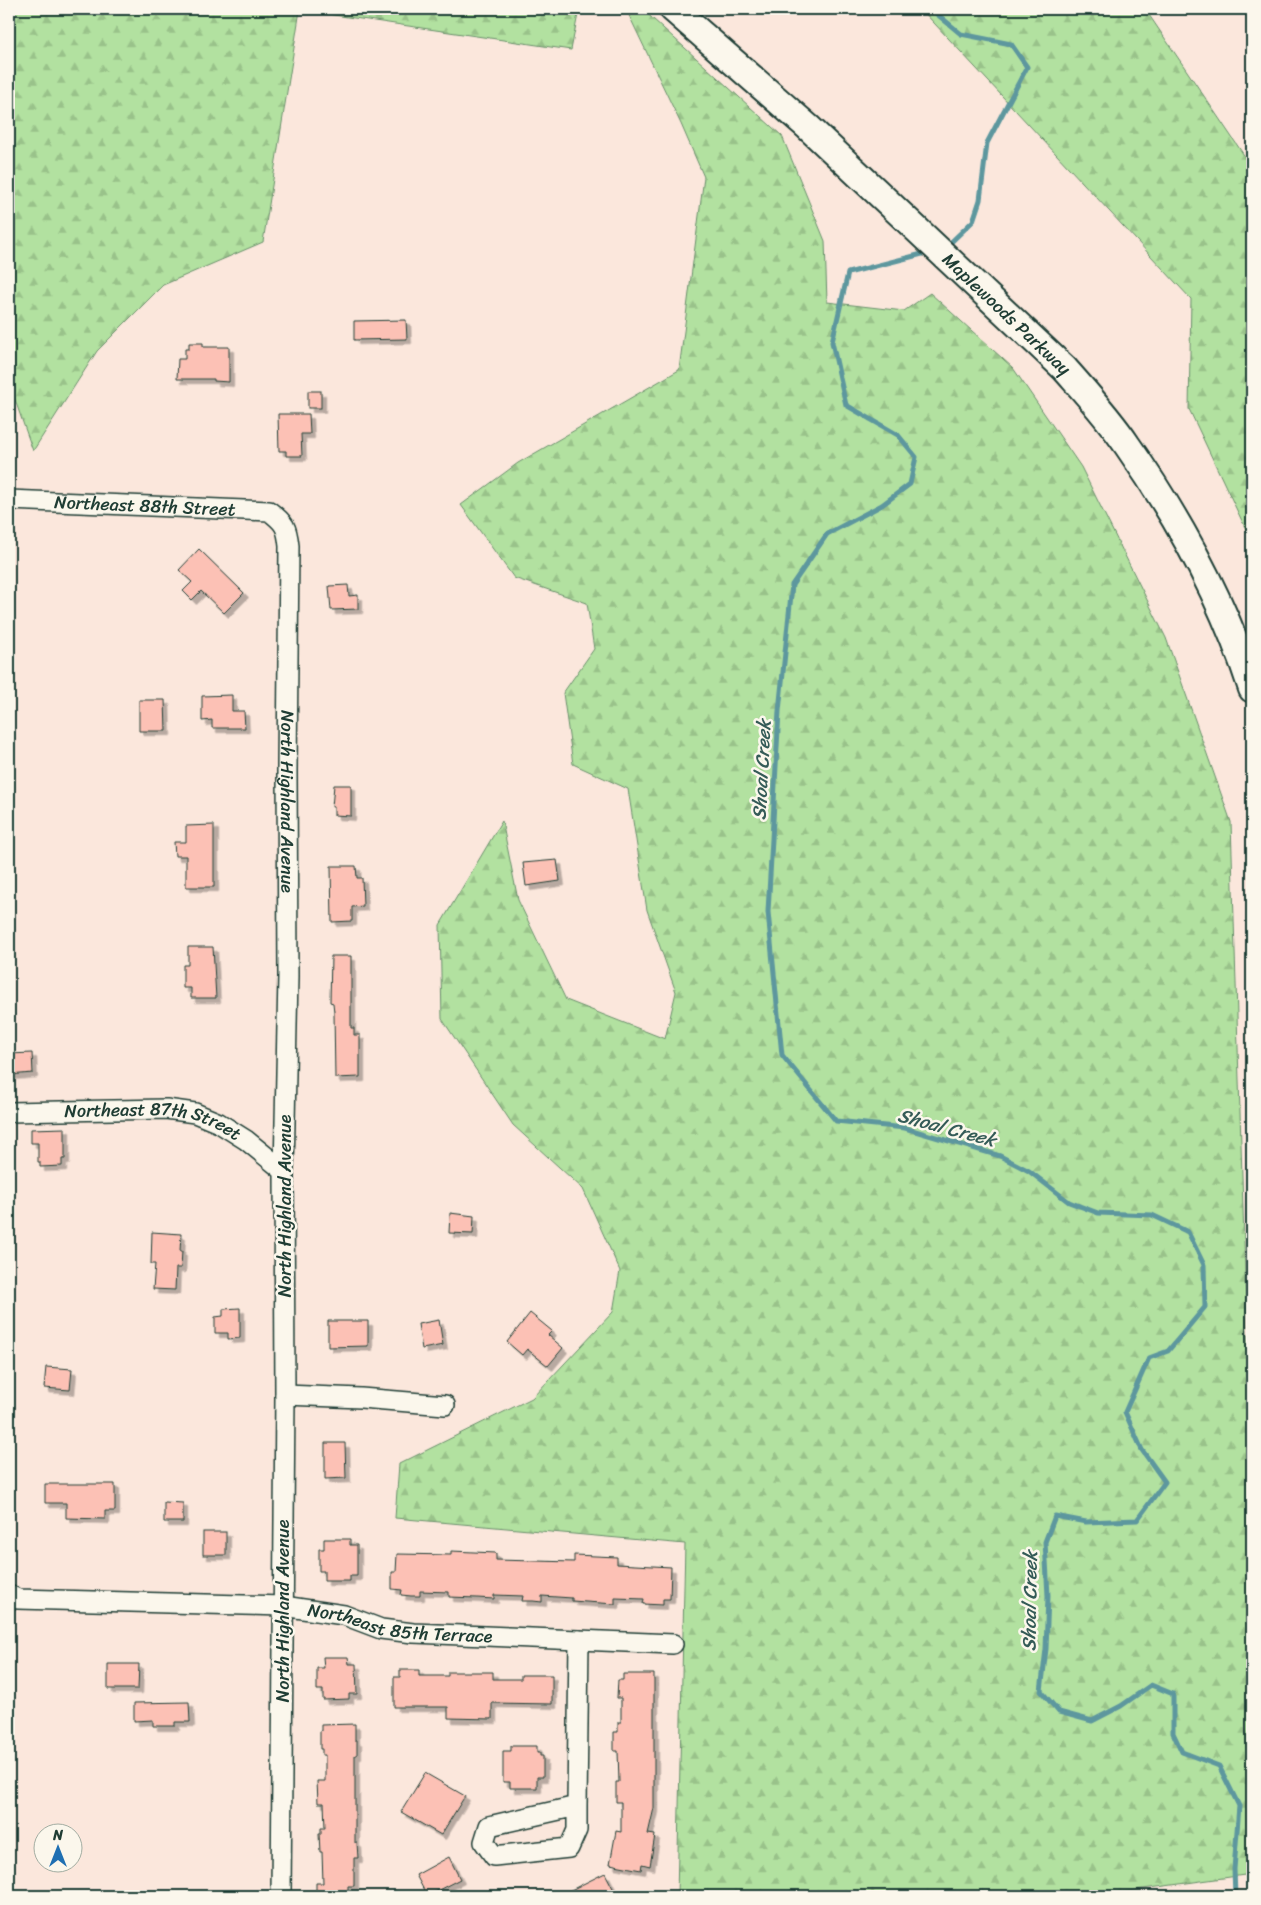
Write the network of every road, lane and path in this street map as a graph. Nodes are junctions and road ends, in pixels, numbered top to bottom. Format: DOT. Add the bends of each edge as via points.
graph roads {
  1 [pos="673,9"];
  2 [pos="9,500"];
  3 [pos="279,518"];
  4 [pos="1252,689"];
  5 [pos="9,1112"];
  6 [pos="284,1171"];
  7 [pos="285,1395"];
  8 [pos="444,1405"];
  9 [pos="9,1595"];
  10 [pos="283,1606"];
  11 [pos="578,1640"];
  12 [pos="673,1644"];
  13 [pos="578,1806"];
  14 [pos="1252,1894"];
  15 [pos="282,1896"];
  16 [pos="1234,1896"];
  1 -- 4 [label="main road, Maplewoods Parkway" via="808,127 1064,369 1100,409 1166,504 1198,561 1226,619"];
  2 -- 3 [label="street, Northeast 88th Street" via="269,511"];
  3 -- 6 [label="street, North Highland Avenue" via="287,528 289,546"];
  5 -- 6 [label="street, Northeast 87th Street" via="166,1109 195,1113 246,1140"];
  6 -- 7 [label="street, North Highland Avenue"];
  7 -- 8 [label="street"];
  7 -- 10 [label="street, North Highland Avenue"];
  9 -- 10 [label="street, Northeast 85th Terrace" via="18,1600"];
  10 -- 11 [label="street, Northeast 85th Terrace" via="344,1615 381,1630"];
  10 -- 15 [label="street, North Highland Avenue"];
  11 -- 12 [label="street, Northeast 85th Terrace"];
  11 -- 13 [label="street"];
  13 -- 13 [label="street" via="489,1826 484,1842 494,1856 569,1848 577,1830"];
  14 -- 16 [label="path"];
}
